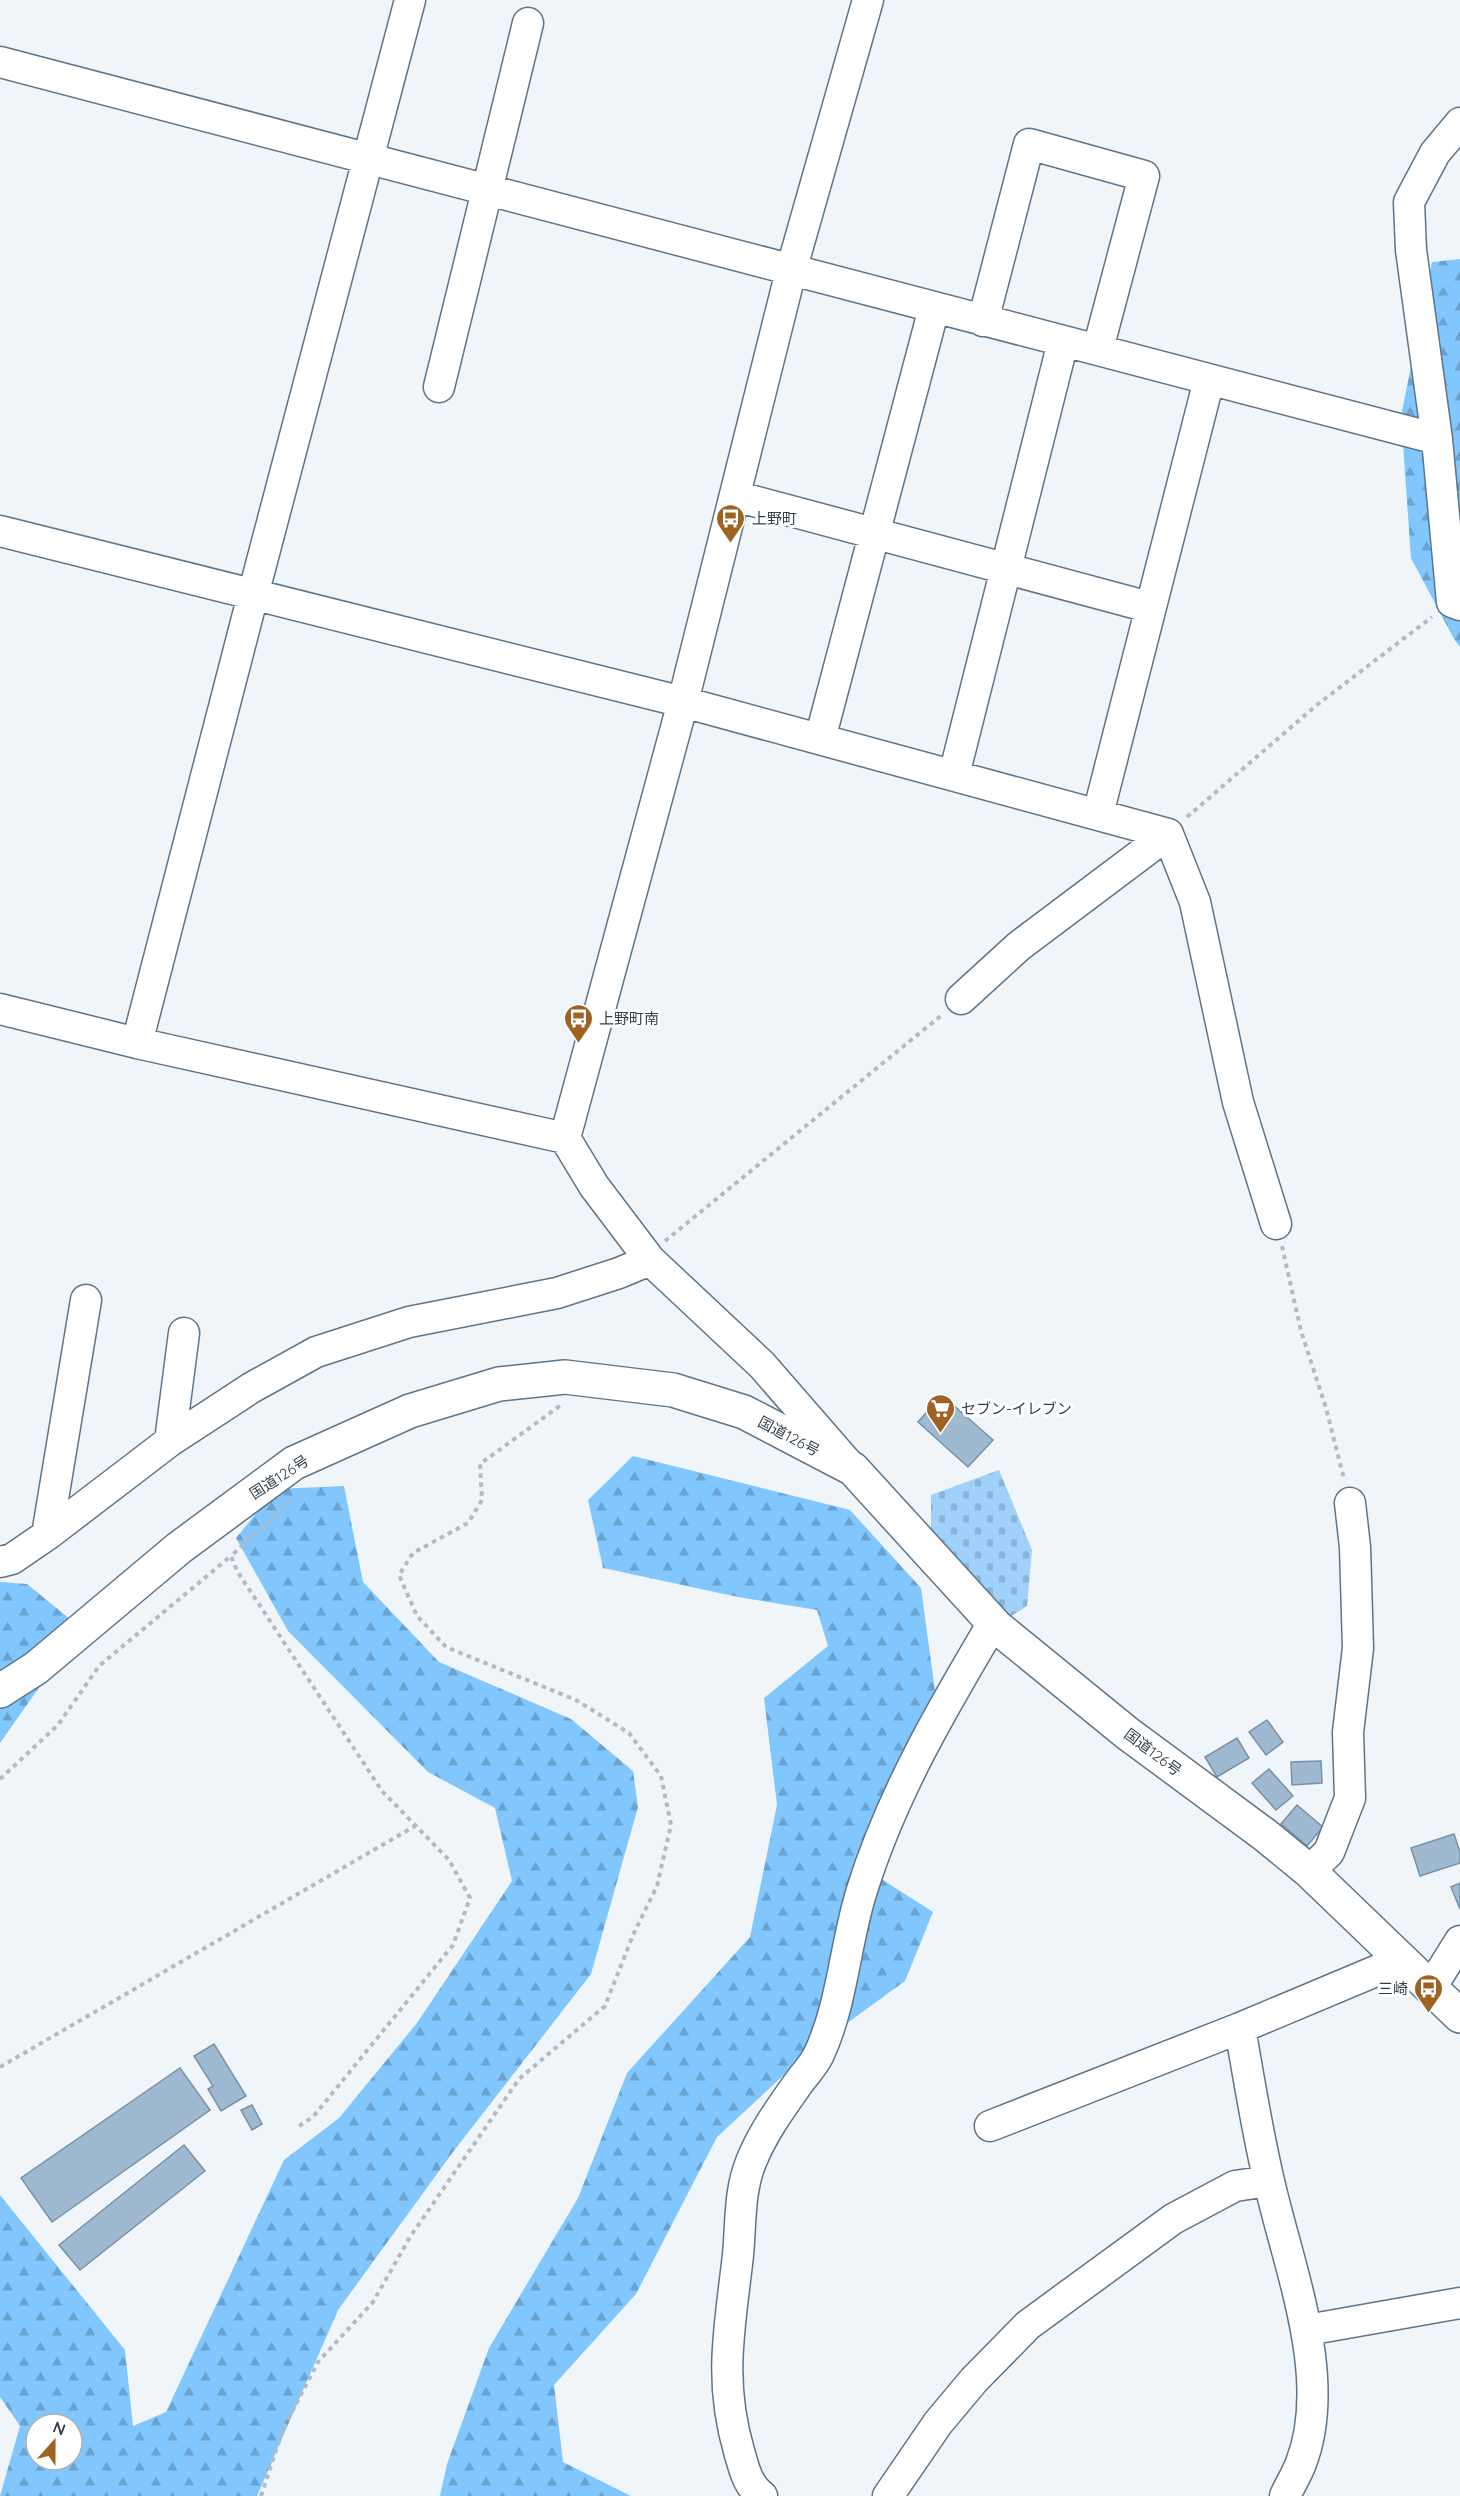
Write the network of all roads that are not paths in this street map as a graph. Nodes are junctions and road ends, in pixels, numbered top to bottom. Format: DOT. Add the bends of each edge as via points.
graph roads {
  1 [pos="410,0"];
  2 [pos="868,0"];
  3 [pos="528,23"];
  4 [pos="0,62"];
  5 [pos="1460,123"];
  6 [pos="367,157"];
  7 [pos="488,188"];
  8 [pos="791,271"];
  9 [pos="934,308"];
  10 [pos="983,321"];
  11 [pos="1063,342"];
  12 [pos="1098,350"];
  13 [pos="1209,380"];
  14 [pos="439,387"];
  15 [pos="1437,439"];
  16 [pos="735,496"];
  17 [pos="0,531"];
  18 [pos="875,534"];
  19 [pos="1007,569"];
  20 [pos="253,595"];
  21 [pos="1456,604"];
  22 [pos="1149,607"];
  23 [pos="683,702"];
  24 [pos="820,739"];
  25 [pos="954,775"];
  26 [pos="1098,814"];
  27 [pos="1168,834"];
  28 [pos="962,999"];
  29 [pos="0,1009"];
  30 [pos="138,1043"];
  31 [pos="565,1138"];
  32 [pos="1276,1224"];
  33 [pos="650,1260"];
  34 [pos="86,1300"];
  35 [pos="184,1333"];
  36 [pos="170,1441"];
  37 [pos="853,1469"];
  38 [pos="1350,1503"];
  39 [pos="47,1535"];
  40 [pos="0,1562"];
  41 [pos="993,1623"];
  42 [pos="0,1691"];
  43 [pos="1309,1872"];
  44 [pos="1460,1941"];
  45 [pos="1402,1960"];
  46 [pos="1430,1989"];
  47 [pos="1460,2016"];
  48 [pos="1240,2028"];
  49 [pos="990,2126"];
  50 [pos="1269,2181"];
  51 [pos="1460,2303"];
  52 [pos="1307,2330"];
  53 [pos="762,2496"];
  54 [pos="888,2496"];
  55 [pos="1285,2496"];
  1 -- 6 [label="street"];
  2 -- 8 [label="street"];
  3 -- 7 [label="street"];
  4 -- 6 [label="street"];
  5 -- 15 [label="street" via="1435,153 1409,202 1411,250"];
  6 -- 7 [label="street"];
  6 -- 20 [label="street"];
  7 -- 8 [label="street"];
  7 -- 14 [label="street"];
  8 -- 9 [label="street"];
  8 -- 16 [label="street"];
  9 -- 10 [label="street"];
  9 -- 18 [label="street"];
  10 -- 11 [label="street"];
  10 -- 12 [label="street" via="1029,144 1144,176"];
  11 -- 12 [label="street"];
  11 -- 19 [label="street"];
  12 -- 13 [label="street"];
  13 -- 15 [label="street"];
  13 -- 22 [label="street"];
  15 -- 21 [label="street"];
  16 -- 18 [label="street"];
  16 -- 23 [label="street"];
  17 -- 20 [label="street"];
  18 -- 19 [label="street"];
  18 -- 24 [label="street"];
  19 -- 22 [label="street"];
  19 -- 25 [label="street"];
  20 -- 23 [label="street"];
  20 -- 30 [label="street"];
  22 -- 26 [label="street"];
  23 -- 24 [label="street"];
  23 -- 31 [label="street"];
  24 -- 25 [label="street"];
  25 -- 26 [label="street"];
  26 -- 27 [label="street"];
  27 -- 28 [label="street" via="1019,946"];
  27 -- 32 [label="street" via="1195,902 1238,1102"];
  29 -- 30 [label="street"];
  30 -- 31 [label="street"];
  31 -- 33 [label="street" via="594,1186"];
  33 -- 36 [label="street" via="557,1293 409,1322 316,1352 251,1388"];
  33 -- 37 [label="street" via="762,1365"];
  34 -- 39 [label="street"];
  35 -- 36 [label="street"];
  36 -- 39 [label="street"];
  37 -- 41 [label="highway, 国道126号"];
  37 -- 42 [label="highway, 国道126号" via="744,1412 673,1390 565,1377 499,1384 410,1411 294,1463 179,1548 36,1668"];
  38 -- 43 [label="street" via="1358,1648 1348,1732 1350,1798 1329,1852"];
  39 -- 40 [label="street" via="12,1559"];
  41 -- 43 [label="highway, 国道126号" via="1127,1733 1265,1834"];
  41 -- 53 [label="street" via="935,1720 877,1847 861,1892 844,1971 819,2056 769,2125 750,2163 739,2212 738,2254 726,2346 730,2420 746,2476"];
  43 -- 45 [label="highway, 国道126号"];
  44 -- 46 [label="street"];
  45 -- 46 [label="highway, 国道126号"];
  45 -- 48 [label="street"];
  46 -- 47 [label="highway, 国道126号"];
  48 -- 49 [label="street"];
  48 -- 50 [label="street"];
  50 -- 52 [label="street"];
  50 -- 54 [label="street" via="1235,2186 1173,2219 1028,2325 938,2423"];
  51 -- 52 [label="street"];
  52 -- 55 [label="street" via="1311,2422 1302,2462"];
}
